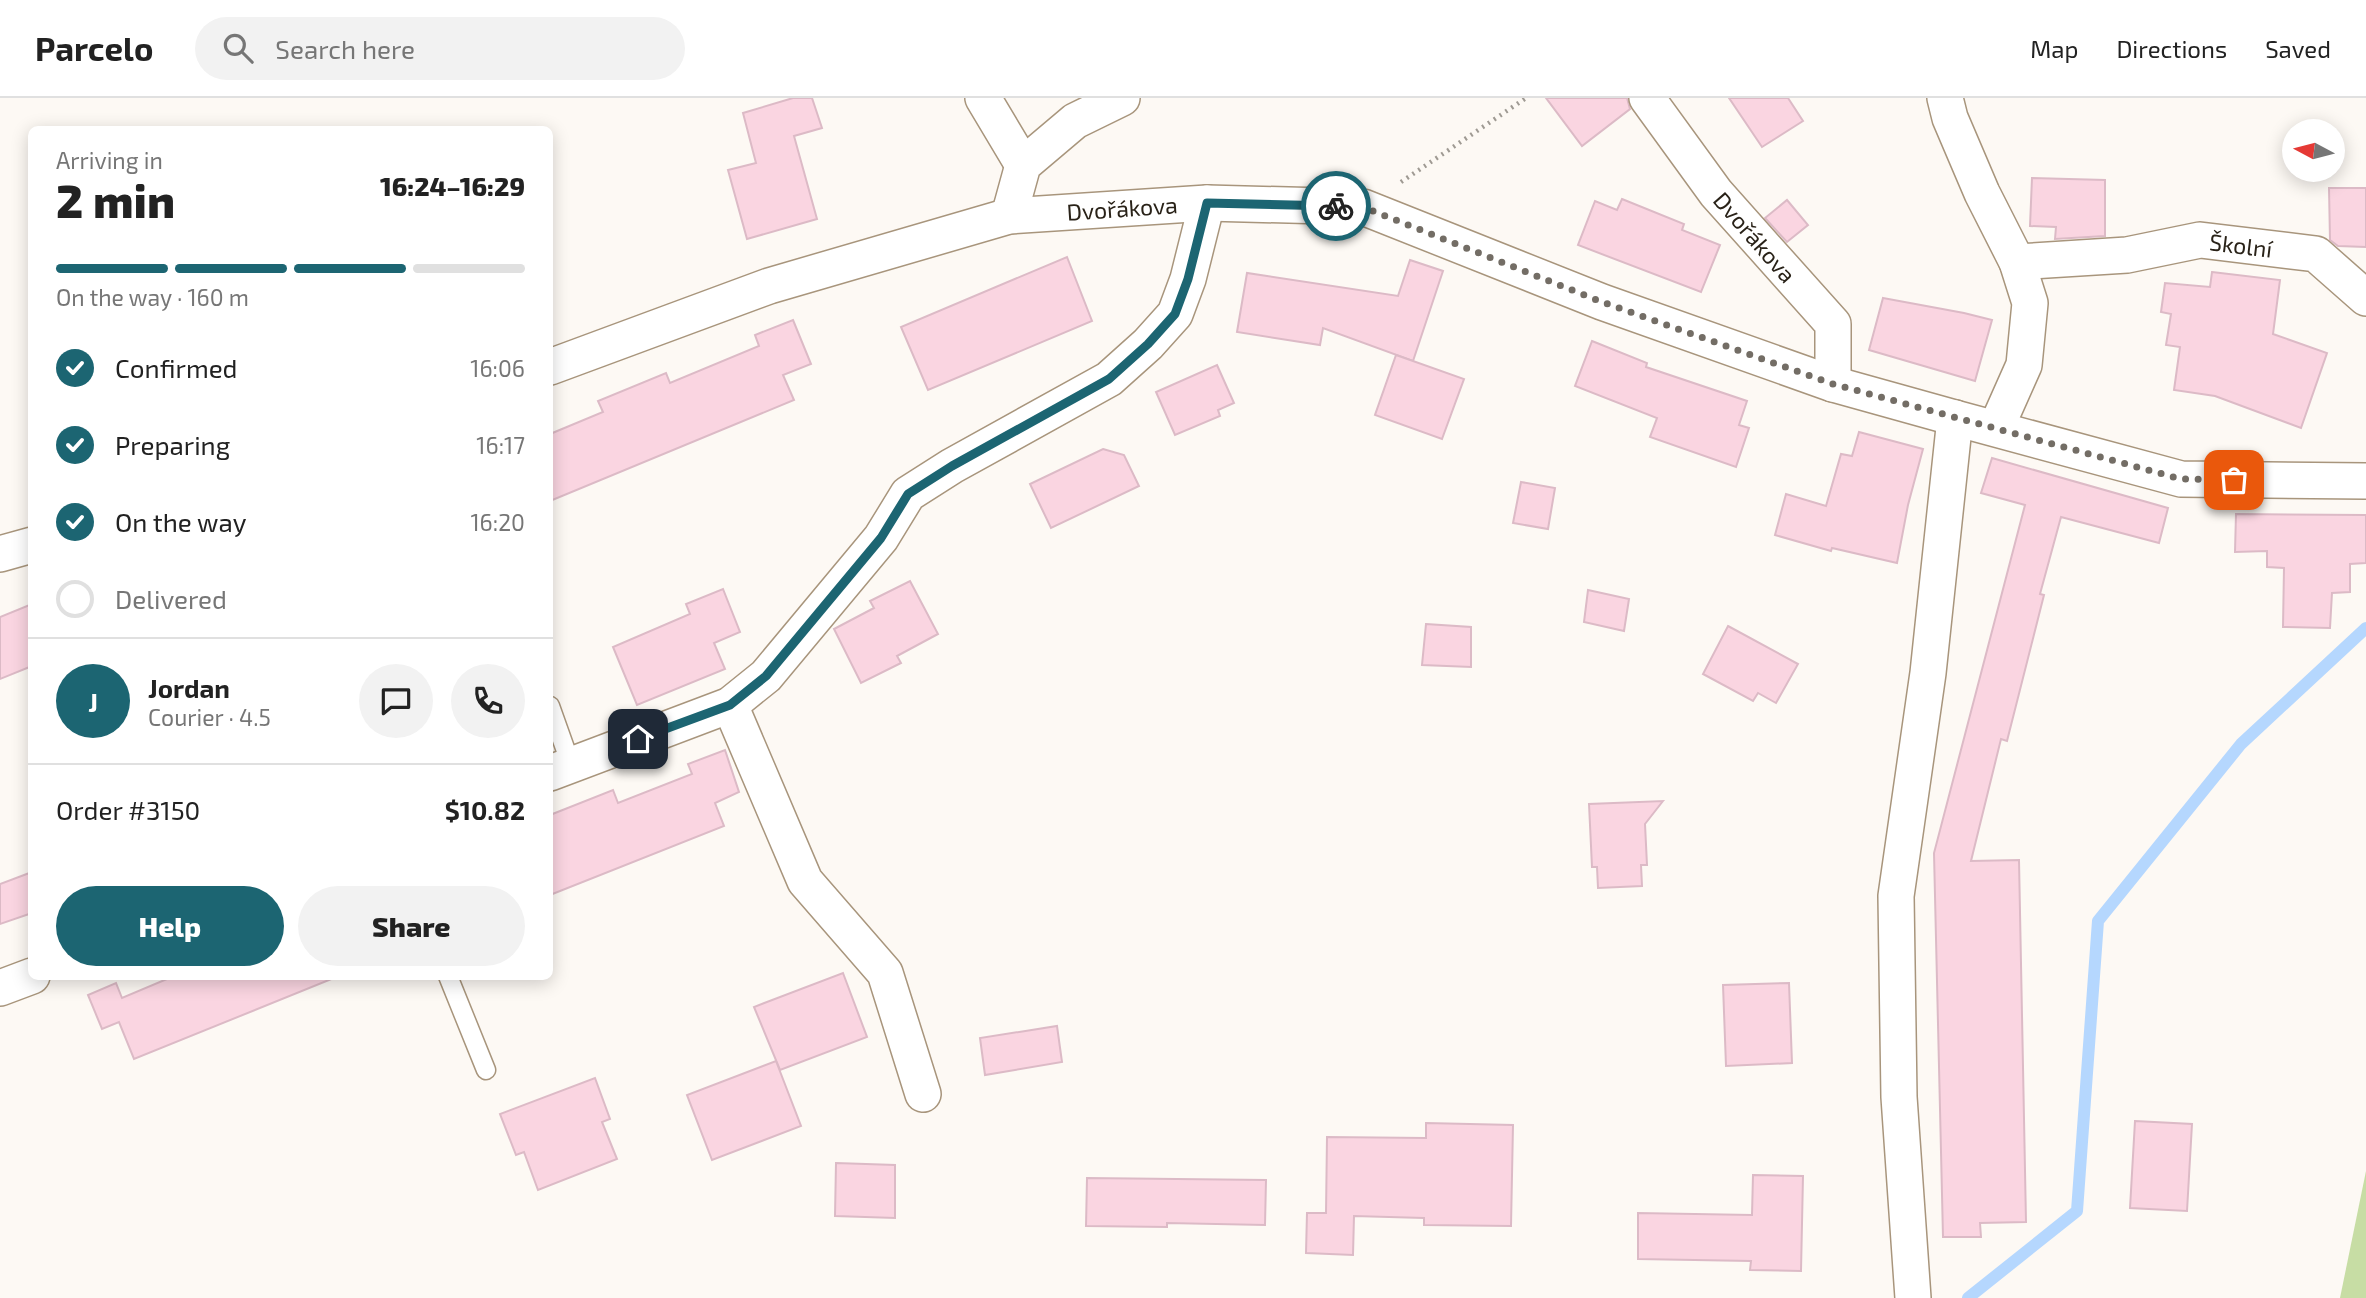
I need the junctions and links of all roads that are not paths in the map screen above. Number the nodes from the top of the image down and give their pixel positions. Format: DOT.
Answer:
graph roads {
  1 [pos="983,98"];
  2 [pos="1122,98"];
  3 [pos="1647,98"];
  4 [pos="1945,98"];
  5 [pos="1023,165"];
  6 [pos="1207,203"];
  7 [pos="1009,216"];
  8 [pos="2017,262"];
  9 [pos="2366,298"];
  10 [pos="553,366"];
  11 [pos="1833,384"];
  12 [pos="1955,418"];
  13 [pos="1996,429"];
  14 [pos="2366,481"];
  15 [pos="28,546"];
  16 [pos="0,555"];
  17 [pos="730,705"];
  18 [pos="553,725"];
  19 [pos="560,769"];
  20 [pos="28,978"];
  21 [pos="449,980"];
  22 [pos="0,988"];
  23 [pos="486,1070"];
  24 [pos="923,1094"];
  25 [pos="1913,1298"];
  1 -- 5 [label="street"];
  2 -- 5 [label="street"];
  3 -- 11 [label="street, Dvořákova"];
  4 -- 8 [label="street"];
  5 -- 7 [label="street"];
  6 -- 7 [label="street, Dvořákova"];
  6 -- 11 [label="street, Dvořákova"];
  6 -- 17 [label="street"];
  7 -- 10 [label="street, Dvořákova"];
  8 -- 9 [label="street, Školní"];
  8 -- 13 [label="street"];
  11 -- 12 [label="street, Dvořákova"];
  12 -- 13 [label="street, Dvořákova"];
  12 -- 25 [label="street"];
  13 -- 14 [label="street"];
  15 -- 16 [label="street"];
  17 -- 19 [label="street"];
  17 -- 24 [label="street"];
  18 -- 19 [label="lane"];
  20 -- 22 [label="street"];
  21 -- 23 [label="lane"];
}
